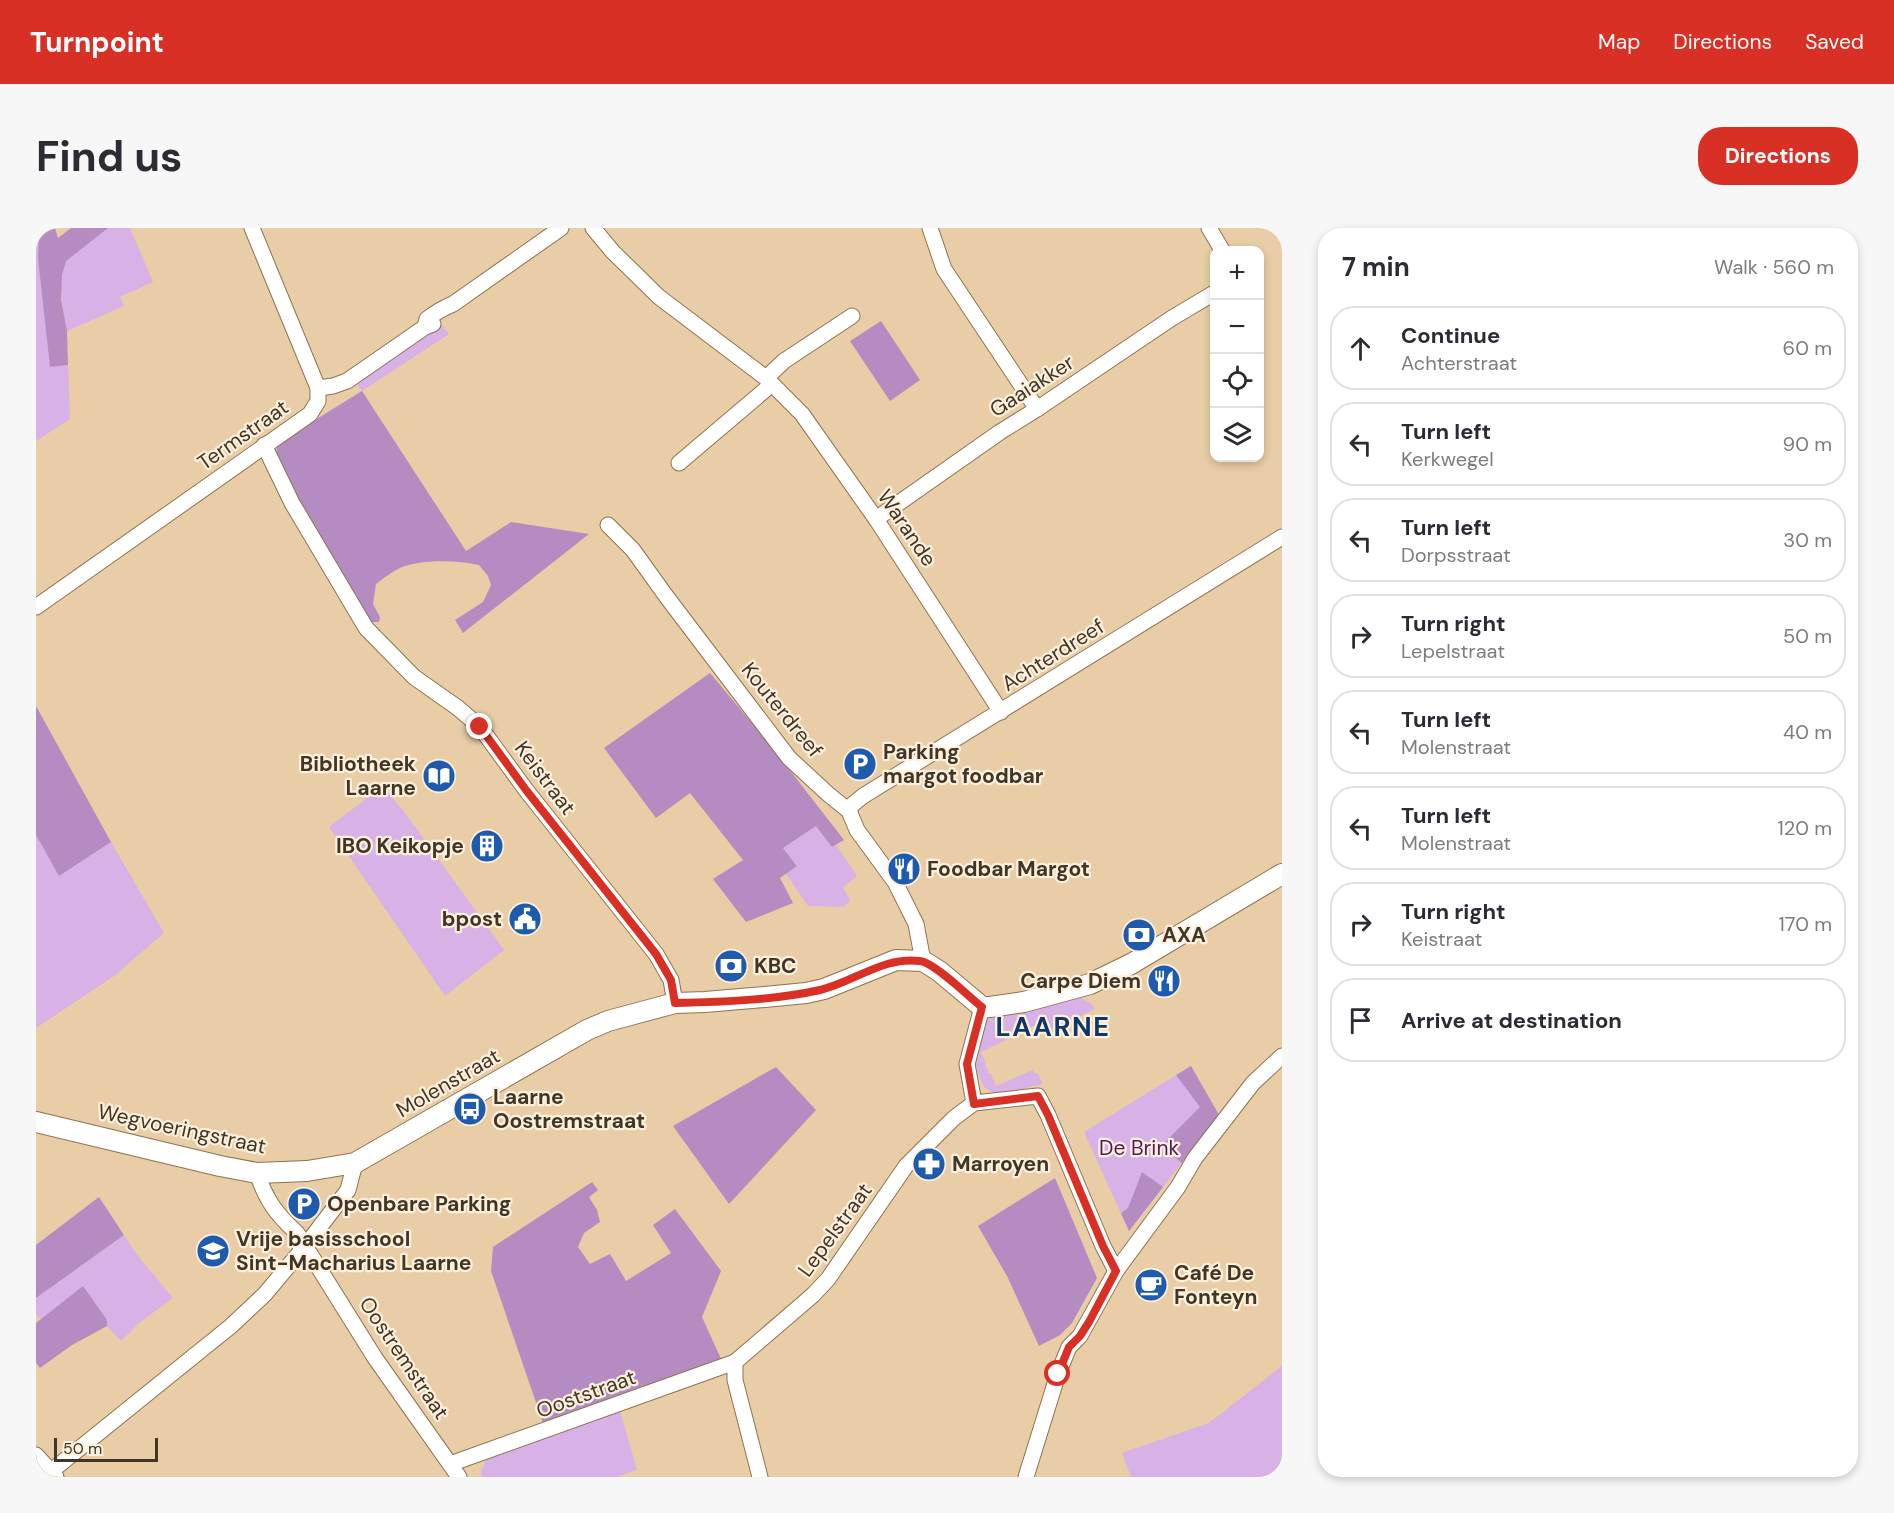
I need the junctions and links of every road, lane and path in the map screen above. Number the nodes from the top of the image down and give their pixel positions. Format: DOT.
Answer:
graph roads {
  1 [pos="252,228"];
  2 [pos="561,228"];
  3 [pos="593,228"];
  4 [pos="930,228"];
  5 [pos="1209,228"];
  6 [pos="1220,246"];
  7 [pos="1210,296"];
  8 [pos="852,316"];
  9 [pos="769,381"];
  10 [pos="318,388"];
  11 [pos="1037,409"];
  12 [pos="264,446"];
  13 [pos="679,463"];
  14 [pos="876,519"];
  15 [pos="608,525"];
  16 [pos="1282,537"];
  17 [pos="36,607"];
  18 [pos="1001,712"];
  19 [pos="849,811"];
  20 [pos="1282,874"];
  21 [pos="922,961"];
  22 [pos="675,1003"];
  23 [pos="982,1007"];
  24 [pos="1282,1056"];
  25 [pos="974,1104"];
  26 [pos="36,1122"];
  27 [pos="355,1163"];
  28 [pos="257,1173"];
  29 [pos="306,1245"];
  30 [pos="1116,1271"];
  31 [pos="735,1362"];
  32 [pos="36,1455"];
  33 [pos="454,1471"];
  34 [pos="50,1475"];
  35 [pos="760,1477"];
  36 [pos="1026,1477"];
  1 -- 10 [label="street"];
  2 -- 10 [label="street"];
  3 -- 9 [label="street, Warande"];
  4 -- 11 [label="street"];
  5 -- 6 [label="street"];
  7 -- 11 [label="street, Gaaiakker"];
  8 -- 9 [label="street"];
  9 -- 13 [label="street"];
  9 -- 14 [label="street, Warande"];
  10 -- 12 [label="street, Termstraat"];
  11 -- 14 [label="street, Gaaiakker"];
  12 -- 17 [label="street, Termstraat"];
  12 -- 22 [label="street, Keistraat"];
  14 -- 18 [label="street, Warande"];
  15 -- 19 [label="street, Kouterdreef"];
  16 -- 18 [label="street, Achterdreef"];
  18 -- 19 [label="street, Achterdreef"];
  19 -- 21 [label="street, Kouterdreef"];
  20 -- 23 [label="street"];
  21 -- 22 [label="street, Molenstraat"];
  21 -- 23 [label="street"];
  22 -- 27 [label="street, Molenstraat"];
  23 -- 25 [label="street"];
  24 -- 30 [label="street"];
  25 -- 30 [label="street"];
  25 -- 31 [label="street, Lepelstraat"];
  26 -- 28 [label="street, Wegvoeringstraat"];
  27 -- 28 [label="street, Wegvoeringstraat"];
  27 -- 29 [label="street"];
  28 -- 29 [label="street, Oostremstraat"];
  29 -- 33 [label="street, Oostremstraat"];
  29 -- 34 [label="street"];
  30 -- 36 [label="street"];
  31 -- 33 [label="street, Ooststraat"];
  31 -- 35 [label="street"];
  32 -- 34 [label="street"];
}
